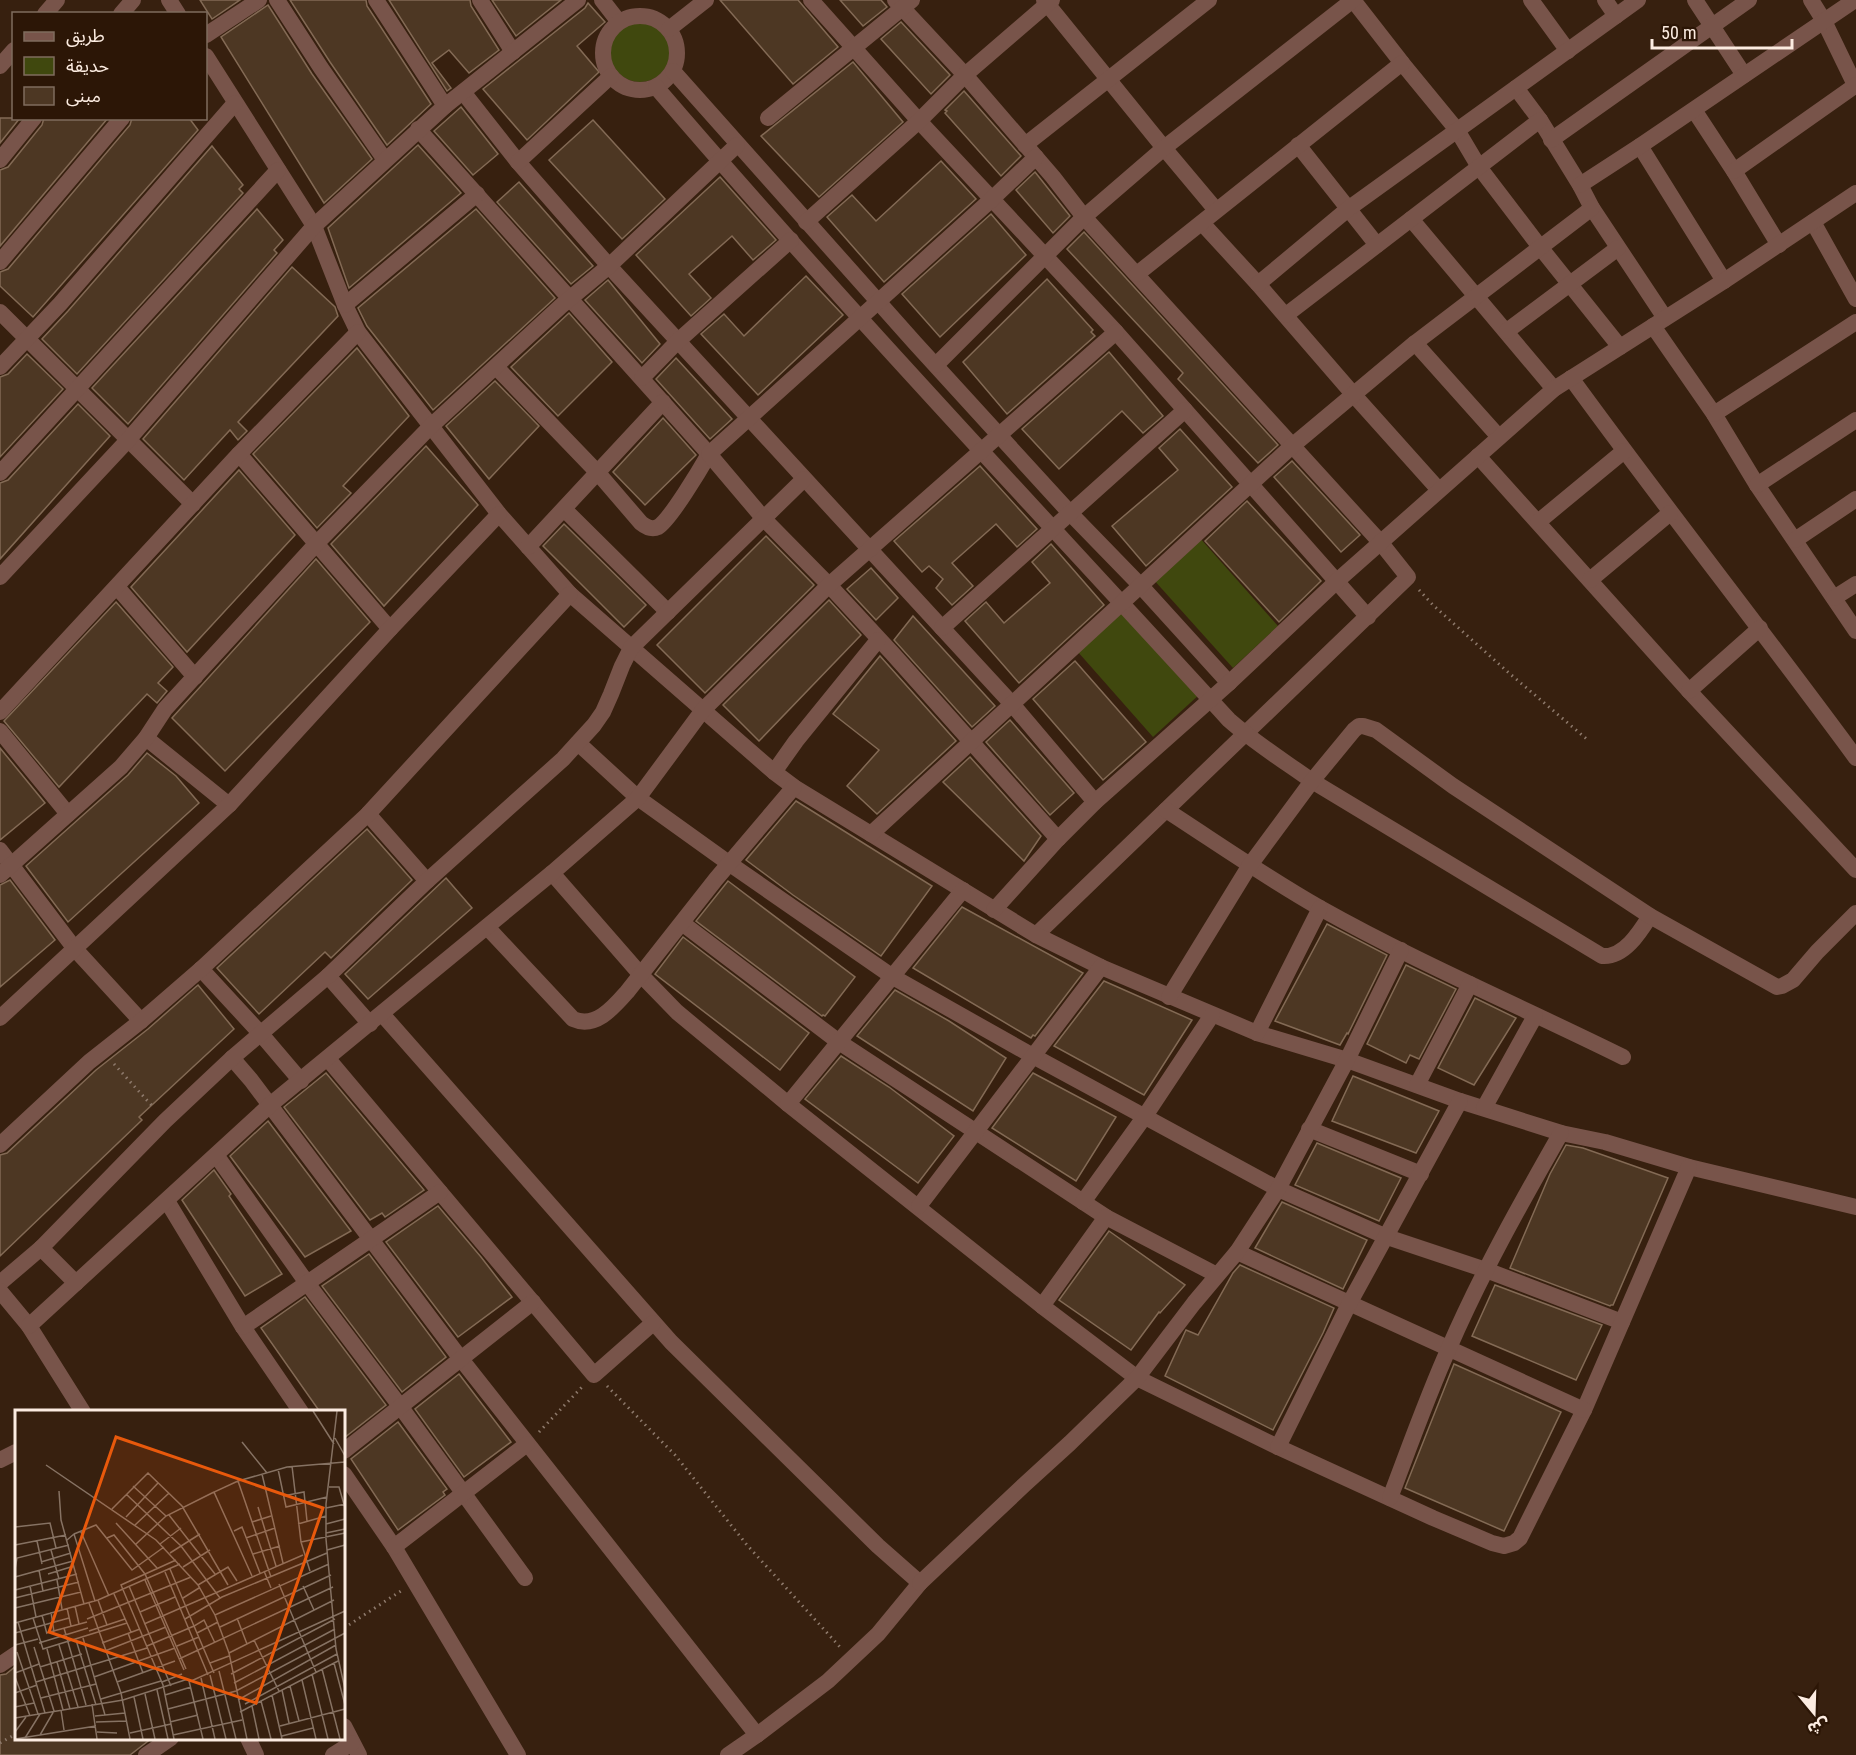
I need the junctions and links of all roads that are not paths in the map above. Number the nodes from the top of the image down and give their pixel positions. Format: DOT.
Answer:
graph roads {
  1 [pos="57,0"];
  2 [pos="259,0"];
  3 [pos="277,0"];
  4 [pos="375,0"];
  5 [pos="480,0"];
  6 [pos="578,0"];
  7 [pos="706,0"];
  8 [pos="811,0"];
  9 [pos="1209,0"];
  10 [pos="1353,0"];
  11 [pos="1531,0"];
  12 [pos="1605,0"];
  13 [pos="1638,0"];
  14 [pos="1695,0"];
  15 [pos="1749,0"];
  16 [pos="1810,0"];
  17 [pos="1855,0"];
  18 [pos="1047,1"];
  19 [pos="903,3"];
  20 [pos="613,8"];
  21 [pos="47,12"];
  22 [pos="1616,16"];
  23 [pos="1824,21"];
  24 [pos="1712,26"];
  25 [pos="669,29"];
  26 [pos="207,34"];
  27 [pos="854,48"];
  28 [pos="1568,51"];
  29 [pos="12,52"];
  30 [pos="513,52"];
  31 [pos="207,58"];
  32 [pos="1402,63"];
  33 [pos="0,66"];
  34 [pos="673,71"];
  35 [pos="965,75"];
  36 [pos="1744,75"];
  37 [pos="610,76"];
  38 [pos="1109,79"];
  39 [pos="1856,86"];
  40 [pos="656,87"];
  41 [pos="1516,88"];
  42 [pos="463,92"];
  43 [pos="235,103"];
  44 [pos="445,106"];
  45 [pos="1694,110"];
  46 [pos="768,118"];
  47 [pos="32,120"];
  48 [pos="120,120"];
  49 [pos="1540,120"];
  50 [pos="919,121"];
  51 [pos="418,129"];
  52 [pos="1457,130"];
  53 [pos="1551,140"];
  54 [pos="738,145"];
  55 [pos="1298,145"];
  56 [pos="1640,146"];
  57 [pos="1164,148"];
  58 [pos="1030,151"];
  59 [pos="0,160"];
  60 [pos="385,160"];
  61 [pos="719,161"];
  62 [pos="518,162"];
  63 [pos="1479,167"];
  64 [pos="278,170"];
  65 [pos="1734,171"];
  66 [pos="1580,185"];
  67 [pos="1856,193"];
  68 [pos="477,194"];
  69 [pos="992,199"];
  70 [pos="1592,208"];
  71 [pos="1348,209"];
  72 [pos="1216,210"];
  73 [pos="1084,217"];
  74 [pos="1411,219"];
  75 [pos="806,222"];
  76 [pos="1813,222"];
  77 [pos="1202,223"];
  78 [pos="314,226"];
  79 [pos="791,240"];
  80 [pos="1377,245"];
  81 [pos="1779,245"];
  82 [pos="1540,247"];
  83 [pos="1618,248"];
  84 [pos="1044,256"];
  85 [pos="0,262"];
  86 [pos="609,266"];
  87 [pos="1137,274"];
  88 [pos="1724,281"];
  89 [pos="1569,283"];
  90 [pos="1258,284"];
  91 [pos="1476,295"];
  92 [pos="570,298"];
  93 [pos="1856,299"];
  94 [pos="878,302"];
  95 [pos="345,304"];
  96 [pos="0,312"];
  97 [pos="1286,315"];
  98 [pos="861,317"];
  99 [pos="1659,322"];
  100 [pos="1856,322"];
  101 [pos="1507,331"];
  102 [pos="358,332"];
  103 [pos="1116,332"];
  104 [pos="26,338"];
  105 [pos="678,341"];
  106 [pos="1415,343"];
  107 [pos="1620,347"];
  108 [pos="936,365"];
  109 [pos="0,367"];
  110 [pos="496,367"];
  111 [pos="642,378"];
  112 [pos="1571,378"];
  113 [pos="77,389"];
  114 [pos="1554,389"];
  115 [pos="1353,394"];
  116 [pos="663,402"];
  117 [pos="1185,410"];
  118 [pos="1714,414"];
  119 [pos="749,417"];
  120 [pos="1856,420"];
  121 [pos="430,427"];
  122 [pos="1000,435"];
  123 [pos="1499,437"];
  124 [pos="128,440"];
  125 [pos="1292,446"];
  126 [pos="982,449"];
  127 [pos="1624,451"];
  128 [pos="239,454"];
  129 [pos="709,454"];
  130 [pos="1479,456"];
  131 [pos="0,473"];
  132 [pos="598,473"];
  133 [pos="804,479"];
  134 [pos="1251,484"];
  135 [pos="1757,485"];
  136 [pos="1439,490"];
  137 [pos="1856,499"];
  138 [pos="193,504"];
  139 [pos="564,509"];
  140 [pos="1070,513"];
  141 [pos="1670,513"];
  142 [pos="499,514"];
  143 [pos="764,519"];
  144 [pos="1538,522"];
  145 [pos="1053,528"];
  146 [pos="1795,540"];
  147 [pos="317,543"];
  148 [pos="1381,543"];
  149 [pos="528,547"];
  150 [pos="870,549"];
  151 [pos="0,577"];
  152 [pos="1590,580"];
  153 [pos="1337,581"];
  154 [pos="1856,584"];
  155 [pos="829,585"];
  156 [pos="1140,585"];
  157 [pos="117,587"];
  158 [pos="570,594"];
  159 [pos="1834,598"];
  160 [pos="1121,603"];
  161 [pos="668,612"];
  162 [pos="1368,616"];
  163 [pos="390,628"];
  164 [pos="942,628"];
  165 [pos="1760,628"];
  166 [pos="1856,631"];
  167 [pos="878,640"];
  168 [pos="631,648"];
  169 [pos="195,677"];
  170 [pos="1229,683"];
  171 [pos="1689,691"];
  172 [pos="1210,699"];
  173 [pos="1012,704"];
  174 [pos="703,710"];
  175 [pos="0,712"];
  176 [pos="0,731"];
  177 [pos="1245,734"];
  178 [pos="146,738"];
  179 [pos="971,741"];
  180 [pos="578,742"];
  181 [pos="1856,758"];
  182 [pos="774,772"];
  183 [pos="1311,781"];
  184 [pos="795,787"];
  185 [pos="638,798"];
  186 [pos="1095,802"];
  187 [pos="229,805"];
  188 [pos="1166,810"];
  189 [pos="68,814"];
  190 [pos="368,814"];
  191 [pos="871,834"];
  192 [pos="1058,839"];
  193 [pos="0,850"];
  194 [pos="730,864"];
  195 [pos="1250,865"];
  196 [pos="6,870"];
  197 [pos="1856,870"];
  198 [pos="552,873"];
  199 [pos="427,881"];
  200 [pos="963,890"];
  201 [pos="1320,908"];
  202 [pos="994,910"];
  203 [pos="1856,913"];
  204 [pos="1650,916"];
  205 [pos="682,922"];
  206 [pos="487,927"];
  207 [pos="1036,935"];
  208 [pos="75,949"];
  209 [pos="1401,950"];
  210 [pos="1101,967"];
  211 [pos="201,969"];
  212 [pos="641,975"];
  213 [pos="328,976"];
  214 [pos="892,977"];
  215 [pos="1470,984"];
  216 [pos="1169,997"];
  217 [pos="1212,1015"];
  218 [pos="1535,1016"];
  219 [pos="0,1018"];
  220 [pos="376,1019"];
  221 [pos="141,1021"];
  222 [pos="1257,1033"];
  223 [pos="261,1034"];
  224 [pos="839,1042"];
  225 [pos="1033,1056"];
  226 [pos="1623,1057"];
  227 [pos="232,1058"];
  228 [pos="328,1059"];
  229 [pos="1347,1060"];
  230 [pos="301,1081"];
  231 [pos="1417,1085"];
  232 [pos="1460,1101"];
  233 [pos="788,1104"];
  234 [pos="270,1105"];
  235 [pos="1484,1108"];
  236 [pos="1145,1116"];
  237 [pos="1310,1129"];
  238 [pos="975,1131"];
  239 [pos="1561,1133"];
  240 [pos="0,1145"];
  241 [pos="216,1155"];
  242 [pos="1689,1167"];
  243 [pos="1421,1174"];
  244 [pos="1278,1189"];
  245 [pos="440,1191"];
  246 [pos="168,1201"];
  247 [pos="1083,1202"];
  248 [pos="918,1206"];
  249 [pos="1856,1208"];
  250 [pos="1106,1217"];
  251 [pos="1387,1237"];
  252 [pos="371,1239"];
  253 [pos="41,1248"];
  254 [pos="1236,1252"];
  255 [pos="1486,1270"];
  256 [pos="1217,1275"];
  257 [pos="0,1283"];
  258 [pos="76,1283"];
  259 [pos="307,1283"];
  260 [pos="0,1291"];
  261 [pos="533,1302"];
  262 [pos="1350,1304"];
  263 [pos="1042,1306"];
  264 [pos="1622,1322"];
  265 [pos="653,1323"];
  266 [pos="29,1326"];
  267 [pos="243,1327"];
  268 [pos="1448,1349"];
  269 [pos="461,1359"];
  270 [pos="1137,1377"];
  271 [pos="400,1406"];
  272 [pos="82,1410"];
  273 [pos="300,1410"];
  274 [pos="1584,1410"];
  275 [pos="528,1443"];
  276 [pos="1278,1447"];
  277 [pos="345,1450"];
  278 [pos="15,1452"];
  279 [pos="0,1460"];
  280 [pos="345,1475"];
  281 [pos="462,1494"];
  282 [pos="1390,1498"];
  283 [pos="394,1546"];
  284 [pos="525,1578"];
  285 [pos="920,1583"];
  286 [pos="15,1655"];
  287 [pos="0,1665"];
  288 [pos="345,1728"];
  289 [pos="757,1735"];
  290 [pos="168,1740"];
  291 [pos="249,1740"];
  292 [pos="153,1749"];
  293 [pos="356,1749"];
  294 [pos="256,1755"];
  295 [pos="333,1755"];
  296 [pos="518,1755"];
  297 [pos="728,1755"];
  1 -- 21 [label="street"];
  2 -- 26 [label="street"];
  3 -- 60 [label="street"];
  4 -- 44 [label="street"];
  5 -- 30 [label="street"];
  6 -- 30 [label="street"];
  7 -- 25 [label="street"];
  8 -- 27 [label="street"];
  9 -- 38 [label="street"];
  10 -- 32 [label="street"];
  10 -- 57 [label="street"];
  11 -- 28 [label="street"];
  12 -- 22 [label="street"];
  13 -- 22 [label="street"];
  14 -- 24 [label="street"];
  15 -- 24 [label="street"];
  16 -- 23 [label="street"];
  17 -- 23 [label="street"];
  18 -- 35 [label="street"];
  18 -- 38 [label="street"];
  19 -- 27 [label="street"];
  19 -- 35 [label="street"];
  20 -- 25 [label="street"];
  20 -- 37 [label="street"];
  22 -- 28 [label="street"];
  23 -- 36 [label="street"];
  23 -- 39 [label="street"];
  24 -- 36 [label="street"];
  24 -- 53 [label="street"];
  25 -- 34 [label="street"];
  27 -- 46 [label="street"];
  27 -- 50 [label="street"];
  28 -- 41 [label="street"];
  29 -- 33 [label="street"];
  30 -- 42 [label="street"];
  31 -- 43 [label="street"];
  32 -- 52 [label="street"];
  32 -- 55 [label="street"];
  34 -- 40 [label="street"];
  34 -- 54 [label="street"];
  35 -- 50 [label="street"];
  35 -- 58 [label="street"];
  36 -- 45 [label="street"];
  37 -- 40 [label="street"];
  37 -- 62 [label="street"];
  38 -- 57 [label="street"];
  38 -- 58 [label="street"];
  39 -- 65 [label="street"];
  40 -- 61 [label="street"];
  41 -- 49 [label="street"];
  41 -- 52 [label="street"];
  42 -- 44 [label="street"];
  42 -- 62 [label="street"];
  43 -- 64 [label="street"];
  43 -- 104 [label="street"];
  44 -- 51 [label="street"];
  45 -- 56 [label="street"];
  45 -- 65 [label="street"];
  47 -- 59 [label="street"];
  48 -- 85 [label="street"];
  49 -- 53 [label="street"];
  49 -- 63 [label="street"];
  50 -- 69 [label="street"];
  50 -- 75 [label="street"];
  51 -- 60 [label="street"];
  51 -- 68 [label="street"];
  52 -- 63 [label="street"];
  52 -- 71 [label="street"];
  53 -- 66 [label="street"];
  54 -- 61 [label="street"];
  54 -- 75 [label="street"];
  55 -- 71 [label="street"];
  55 -- 72 [label="street"];
  56 -- 66 [label="street"];
  56 -- 88 [label="street"];
  57 -- 72 [label="street"];
  57 -- 73 [label="street"];
  58 -- 69 [label="street"];
  58 -- 73 [label="street"];
  60 -- 78 [label="street"];
  61 -- 79 [label="street"];
  61 -- 86 [label="street"];
  62 -- 86 [label="street"];
  63 -- 74 [label="street"];
  63 -- 82 [label="street"];
  64 -- 78 [label="street"];
  64 -- 113 [label="street"];
  65 -- 81 [label="street"];
  66 -- 70 [label="street"];
  67 -- 76 [label="street"];
  68 -- 92 [label="street"];
  68 -- 95 [label="street"];
  69 -- 84 [label="street"];
  69 -- 94 [label="street"];
  70 -- 82 [label="street"];
  70 -- 83 [label="street"];
  71 -- 80 [label="street"];
  71 -- 90 [label="street"];
  72 -- 77 [label="street"];
  73 -- 84 [label="street"];
  73 -- 87 [label="street"];
  74 -- 80 [label="street"];
  74 -- 91 [label="street"];
  75 -- 94 [label="street"];
  76 -- 81 [label="street"];
  76 -- 93 [label="street"];
  77 -- 87 [label="street"];
  77 -- 90 [label="street"];
  78 -- 95 [label="street"];
  78 -- 124 [label="street"];
  79 -- 98 [label="street"];
  79 -- 105 [label="street"];
  80 -- 97 [label="street"];
  81 -- 88 [label="street"];
  82 -- 89 [label="street"];
  82 -- 91 [label="street"];
  83 -- 89 [label="street"];
  83 -- 99 [label="street"];
  84 -- 103 [label="street"];
  84 -- 108 [label="street"];
  86 -- 92 [label="street"];
  86 -- 105 [label="street"];
  87 -- 125 [label="street"];
  88 -- 99 [label="street"];
  89 -- 101 [label="street"];
  89 -- 107 [label="street"];
  90 -- 97 [label="street"];
  91 -- 101 [label="street"];
  91 -- 106 [label="street"];
  92 -- 110 [label="street"];
  92 -- 111 [label="street"];
  94 -- 98 [label="street"];
  94 -- 108 [label="street"];
  95 -- 102 [label="street"];
  96 -- 104 [label="street"];
  97 -- 115 [label="street"];
  98 -- 119 [label="street"];
  98 -- 126 [label="street"];
  99 -- 107 [label="street"];
  99 -- 118 [label="street"];
  100 -- 118 [label="street"];
  101 -- 114 [label="street"];
  102 -- 121 [label="street"];
  102 -- 128 [label="street"];
  103 -- 117 [label="street"];
  103 -- 122 [label="street"];
  104 -- 109 [label="street"];
  104 -- 113 [label="street"];
  105 -- 111 [label="street"];
  105 -- 119 [label="street"];
  106 -- 115 [label="street"];
  106 -- 123 [label="street"];
  107 -- 112 [label="street"];
  108 -- 122 [label="street"];
  110 -- 121 [label="street"];
  110 -- 132 [label="street"];
  111 -- 116 [label="street"];
  112 -- 114 [label="street"];
  112 -- 127 [label="street"];
  113 -- 124 [label="street"];
  113 -- 131 [label="street"];
  114 -- 123 [label="street"];
  115 -- 125 [label="street"];
  115 -- 136 [label="street"];
  116 -- 129 [label="street"];
  116 -- 132 [label="street"];
  117 -- 134 [label="street"];
  117 -- 140 [label="street"];
  118 -- 135 [label="street"];
  119 -- 129 [label="street"];
  119 -- 133 [label="street"];
  120 -- 135 [label="street"];
  121 -- 142 [label="street"];
  121 -- 147 [label="street"];
  122 -- 126 [label="street"];
  122 -- 140 [label="street"];
  123 -- 130 [label="street"];
  124 -- 138 [label="street"];
  124 -- 151 [label="street"];
  125 -- 134 [label="street"];
  125 -- 148 [label="street"];
  126 -- 145 [label="street"];
  126 -- 150 [label="street"];
  127 -- 141 [label="street"];
  127 -- 144 [label="street"];
  128 -- 138 [label="street"];
  128 -- 147 [label="street"];
  129 -- 132 [label="street"];
  129 -- 143 [label="street"];
  130 -- 136 [label="street"];
  130 -- 144 [label="street"];
  132 -- 139 [label="street"];
  133 -- 143 [label="street"];
  133 -- 150 [label="street"];
  134 -- 153 [label="street"];
  134 -- 156 [label="street"];
  135 -- 146 [label="street"];
  136 -- 148 [label="street"];
  137 -- 146 [label="street"];
  138 -- 157 [label="street"];
  139 -- 149 [label="street"];
  139 -- 161 [label="street"];
  140 -- 145 [label="street"];
  140 -- 156 [label="street"];
  141 -- 152 [label="street"];
  141 -- 165 [label="street"];
  142 -- 149 [label="street"];
  142 -- 163 [label="street"];
  143 -- 155 [label="street"];
  143 -- 161 [label="street"];
  144 -- 152 [label="street"];
  145 -- 160 [label="street"];
  145 -- 164 [label="street"];
  146 -- 159 [label="street"];
  147 -- 163 [label="street"];
  147 -- 169 [label="street"];
  148 -- 153 [label="street"];
  148 -- 162 [label="street"];
  149 -- 158 [label="street"];
  150 -- 155 [label="street"];
  150 -- 164 [label="street"];
  152 -- 171 [label="street"];
  153 -- 162 [label="street"];
  153 -- 170 [label="street"];
  154 -- 159 [label="street"];
  155 -- 167 [label="street"];
  155 -- 174 [label="street"];
  156 -- 160 [label="street"];
  156 -- 170 [label="street"];
  157 -- 169 [label="street"];
  157 -- 175 [label="street"];
  158 -- 168 [label="street"];
  158 -- 190 [label="street"];
  159 -- 166 [label="street"];
  160 -- 172 [label="street"];
  160 -- 173 [label="street"];
  161 -- 168 [label="street"];
  162 -- 177 [label="street"];
  163 -- 187 [label="street"];
  164 -- 173 [label="street"];
  165 -- 171 [label="street"];
  165 -- 181 [label="street"];
  167 -- 179 [label="street"];
  167 -- 182 [label="street"];
  168 -- 174 [label="street"];
  168 -- 180 [label="street"];
  169 -- 178 [label="street"];
  170 -- 172 [label="street"];
  171 -- 197 [label="street"];
  172 -- 177 [label="street"];
  172 -- 186 [label="street"];
  173 -- 179 [label="street"];
  173 -- 186 [label="street"];
  174 -- 182 [label="street"];
  174 -- 185 [label="street"];
  176 -- 189 [label="street"];
  177 -- 183 [label="street"];
  177 -- 188 [label="street"];
  178 -- 187 [label="street"];
  178 -- 189 [label="street"];
  179 -- 191 [label="street"];
  179 -- 192 [label="street"];
  180 -- 185 [label="street"];
  180 -- 199 [label="street"];
  182 -- 184 [label="street"];
  183 -- 195 [label="street"];
  183 -- 204 [label="street"];
  183 -- 204 [label="street"];
  184 -- 191 [label="street"];
  184 -- 194 [label="street"];
  185 -- 194 [label="street"];
  185 -- 198 [label="street"];
  186 -- 192 [label="street"];
  187 -- 208 [label="street"];
  188 -- 195 [label="street"];
  188 -- 207 [label="street"];
  189 -- 196 [label="street"];
  190 -- 199 [label="street"];
  190 -- 211 [label="street"];
  191 -- 200 [label="street"];
  192 -- 202 [label="street"];
  193 -- 196 [label="street"];
  194 -- 205 [label="street"];
  194 -- 214 [label="street"];
  195 -- 201 [label="street"];
  195 -- 216 [label="street"];
  196 -- 208 [label="street"];
  198 -- 206 [label="street"];
  198 -- 212 [label="street"];
  199 -- 213 [label="street"];
  200 -- 202 [label="street"];
  200 -- 214 [label="street"];
  201 -- 209 [label="street"];
  201 -- 222 [label="street"];
  202 -- 207 [label="street"];
  203 -- 204 [label="street"];
  205 -- 212 [label="street"];
  205 -- 224 [label="street"];
  206 -- 212 [label="street"];
  206 -- 220 [label="street"];
  207 -- 210 [label="street"];
  208 -- 219 [label="street"];
  208 -- 221 [label="street"];
  209 -- 215 [label="street"];
  209 -- 229 [label="street"];
  210 -- 216 [label="street"];
  210 -- 225 [label="street"];
  211 -- 221 [label="street"];
  211 -- 223 [label="street"];
  212 -- 233 [label="street"];
  213 -- 220 [label="street"];
  213 -- 223 [label="street"];
  214 -- 224 [label="street"];
  214 -- 225 [label="street"];
  215 -- 218 [label="street"];
  215 -- 231 [label="street"];
  216 -- 217 [label="street"];
  217 -- 222 [label="street"];
  217 -- 236 [label="street"];
  218 -- 226 [label="street"];
  218 -- 235 [label="street"];
  220 -- 228 [label="street"];
  220 -- 265 [label="street"];
  221 -- 240 [label="street"];
  222 -- 229 [label="street"];
  223 -- 227 [label="street"];
  223 -- 230 [label="street"];
  224 -- 233 [label="street"];
  224 -- 238 [label="street"];
  225 -- 236 [label="street"];
  225 -- 238 [label="street"];
  227 -- 234 [label="street"];
  227 -- 253 [label="street"];
  228 -- 230 [label="street"];
  228 -- 245 [label="street"];
  229 -- 231 [label="street"];
  229 -- 237 [label="street"];
  230 -- 234 [label="street"];
  231 -- 232 [label="street"];
  232 -- 235 [label="street"];
  232 -- 243 [label="street"];
  233 -- 248 [label="street"];
  234 -- 241 [label="street"];
  234 -- 252 [label="street"];
  235 -- 239 [label="street"];
  236 -- 244 [label="street"];
  236 -- 247 [label="street"];
  237 -- 243 [label="street"];
  237 -- 244 [label="street"];
  238 -- 247 [label="street"];
  238 -- 248 [label="street"];
  239 -- 242 [label="street"];
  239 -- 255 [label="street"];
  241 -- 246 [label="street"];
  241 -- 259 [label="street"];
  242 -- 249 [label="street"];
  242 -- 264 [label="street"];
  243 -- 251 [label="street"];
  244 -- 251 [label="street"];
  244 -- 254 [label="street"];
  245 -- 252 [label="street"];
  245 -- 261 [label="street"];
  246 -- 258 [label="street"];
  246 -- 267 [label="street"];
  247 -- 250 [label="street"];
  248 -- 263 [label="street"];
  250 -- 256 [label="street"];
  250 -- 263 [label="street"];
  251 -- 255 [label="street"];
  251 -- 262 [label="street"];
  252 -- 259 [label="street"];
  252 -- 269 [label="street"];
  253 -- 257 [label="street"];
  253 -- 258 [label="street"];
  254 -- 256 [label="street"];
  254 -- 262 [label="street"];
  255 -- 264 [label="street"];
  255 -- 268 [label="street"];
  256 -- 270 [label="street"];
  258 -- 266 [label="street"];
  259 -- 267 [label="street"];
  259 -- 271 [label="street"];
  260 -- 266 [label="street"];
  261 -- 265 [label="street"];
  261 -- 269 [label="street"];
  262 -- 268 [label="street"];
  262 -- 276 [label="street"];
  263 -- 270 [label="street"];
  264 -- 274 [label="street"];
  265 -- 285 [label="street"];
  266 -- 272 [label="street"];
  267 -- 273 [label="street"];
  268 -- 274 [label="street"];
  268 -- 282 [label="street"];
  269 -- 271 [label="street"];
  269 -- 275 [label="street"];
  270 -- 276 [label="street"];
  270 -- 285 [label="street"];
  271 -- 277 [label="street"];
  271 -- 281 [label="street"];
  274 -- 282 [label="street"];
  275 -- 281 [label="street"];
  275 -- 289 [label="street"];
  276 -- 282 [label="street"];
  278 -- 279 [label="street"];
  280 -- 283 [label="street"];
  281 -- 283 [label="street"];
  281 -- 284 [label="street"];
  283 -- 296 [label="street"];
  285 -- 289 [label="street"];
  286 -- 287 [label="street"];
  288 -- 293 [label="street"];
  289 -- 297 [label="street"];
  290 -- 292 [label="street"];
  291 -- 294 [label="street"];
  293 -- 295 [label="street"];
}
